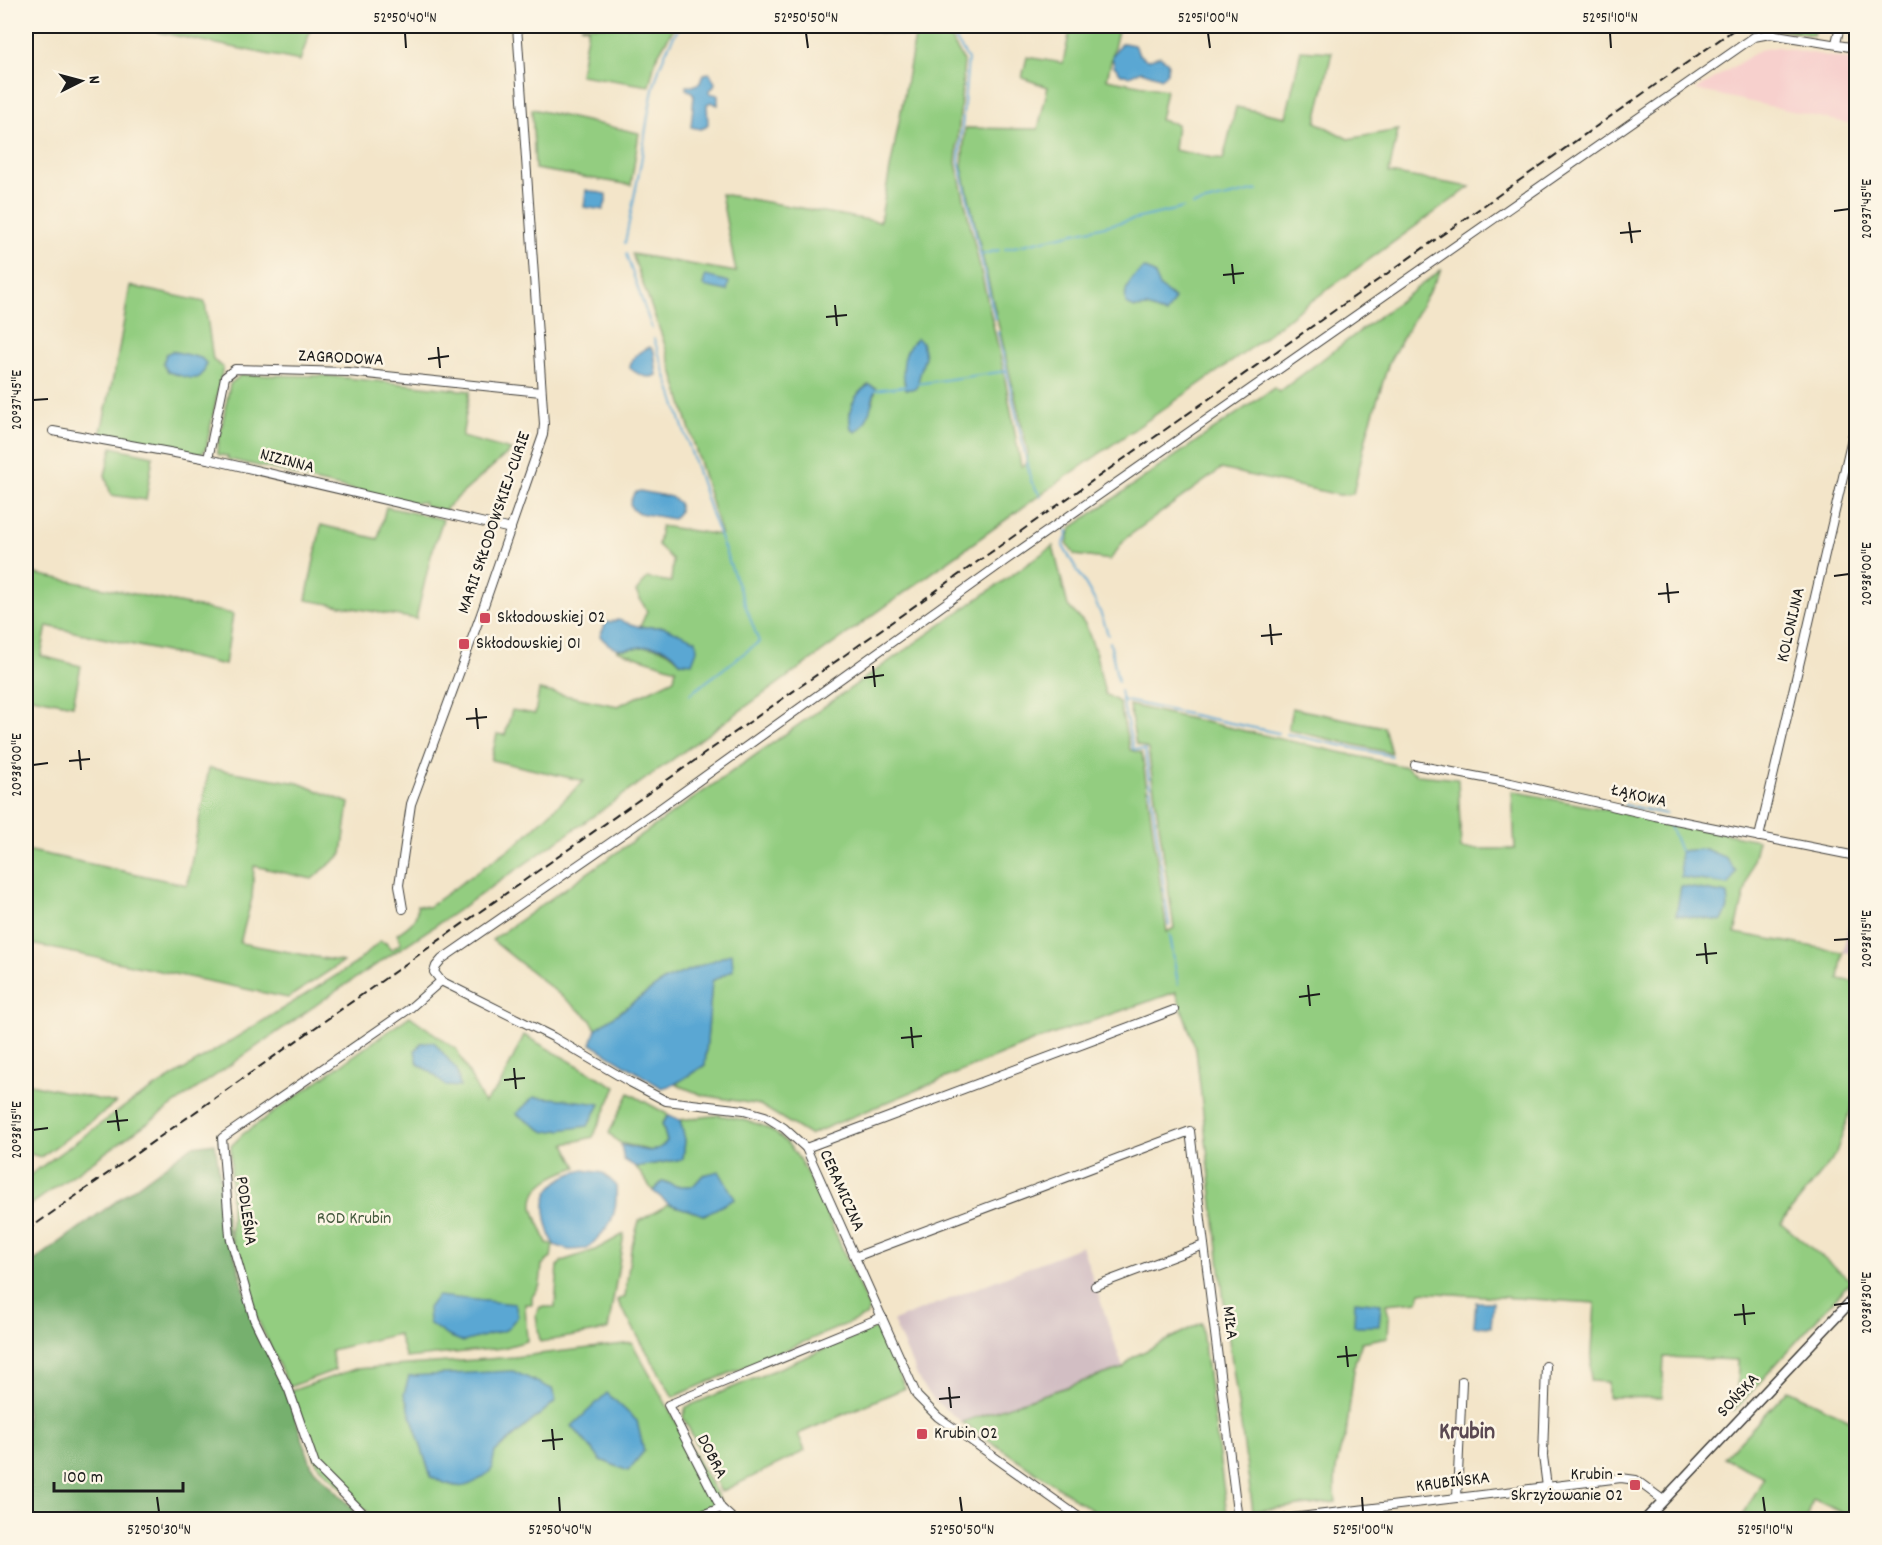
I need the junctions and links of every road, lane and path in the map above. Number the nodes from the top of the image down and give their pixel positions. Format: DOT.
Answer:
graph roads {
  1 [pos="517,26"];
  2 [pos="1840,26"];
  3 [pos="1836,43"];
  4 [pos="1857,48"];
  5 [pos="541,392"];
  6 [pos="1857,421"];
  7 [pos="53,431"];
  8 [pos="208,459"];
  9 [pos="511,529"];
  10 [pos="1415,765"];
  11 [pos="1759,837"];
  12 [pos="1857,856"];
  13 [pos="403,909"];
  14 [pos="441,981"];
  15 [pos="1174,1010"];
  16 [pos="806,1148"];
  17 [pos="1204,1245"];
  18 [pos="855,1257"];
  19 [pos="1095,1286"];
  20 [pos="1857,1296"];
  21 [pos="882,1317"];
  22 [pos="1546,1366"];
  23 [pos="1462,1382"];
  24 [pos="1547,1487"];
  25 [pos="1457,1498"];
  26 [pos="1663,1500"];
  27 [pos="721,1508"];
  28 [pos="1346,1515"];
  29 [pos="370,1520"];
  30 [pos="687,1520"];
  31 [pos="734,1520"];
  32 [pos="1083,1520"];
  33 [pos="1238,1520"];
  34 [pos="1275,1520"];
  35 [pos="1645,1520"];
  1 -- 5 [label="street, MARII SKŁODOWSKIEJ-CURIE"];
  2 -- 3 [label="street"];
  3 -- 4 [label="street"];
  3 -- 14 [label="street"];
  5 -- 8 [label="street, ZAGRODOWA"];
  5 -- 9 [label="street, MARII SKŁODOWSKIEJ-CURIE"];
  6 -- 11 [label="street, KOLONIJNA"];
  7 -- 8 [label="street, NIZINNA"];
  8 -- 9 [label="street, NIZINNA"];
  9 -- 13 [label="street, MARII SKŁODOWSKIEJ-CURIE"];
  10 -- 11 [label="street, ŁĄKOWA"];
  11 -- 12 [label="street, ŁĄKOWA"];
  14 -- 16 [label="street, CERAMICZNA"];
  14 -- 29 [label="street, PODLEŚNA"];
  15 -- 16 [label="street"];
  16 -- 18 [label="street, CERAMICZNA"];
  17 -- 18 [label="street, MIŁA"];
  17 -- 19 [label="street"];
  17 -- 33 [label="street, MIŁA"];
  18 -- 21 [label="street, CERAMICZNA"];
  20 -- 26 [label="street, SOŃSKA"];
  21 -- 27 [label="street, DOBRA"];
  21 -- 32 [label="street, CERAMICZNA"];
  22 -- 24 [label="street"];
  23 -- 25 [label="street"];
  24 -- 25 [label="street, KRUBIŃSKA"];
  24 -- 26 [label="street, KRUBIŃSKA"];
  25 -- 28 [label="street, KRUBIŃSKA"];
  26 -- 35 [label="street, SOŃSKA"];
  27 -- 30 [label="street"];
  27 -- 31 [label="street, DOBRA"];
  28 -- 34 [label="street, KRUBIŃSKA"];
}
